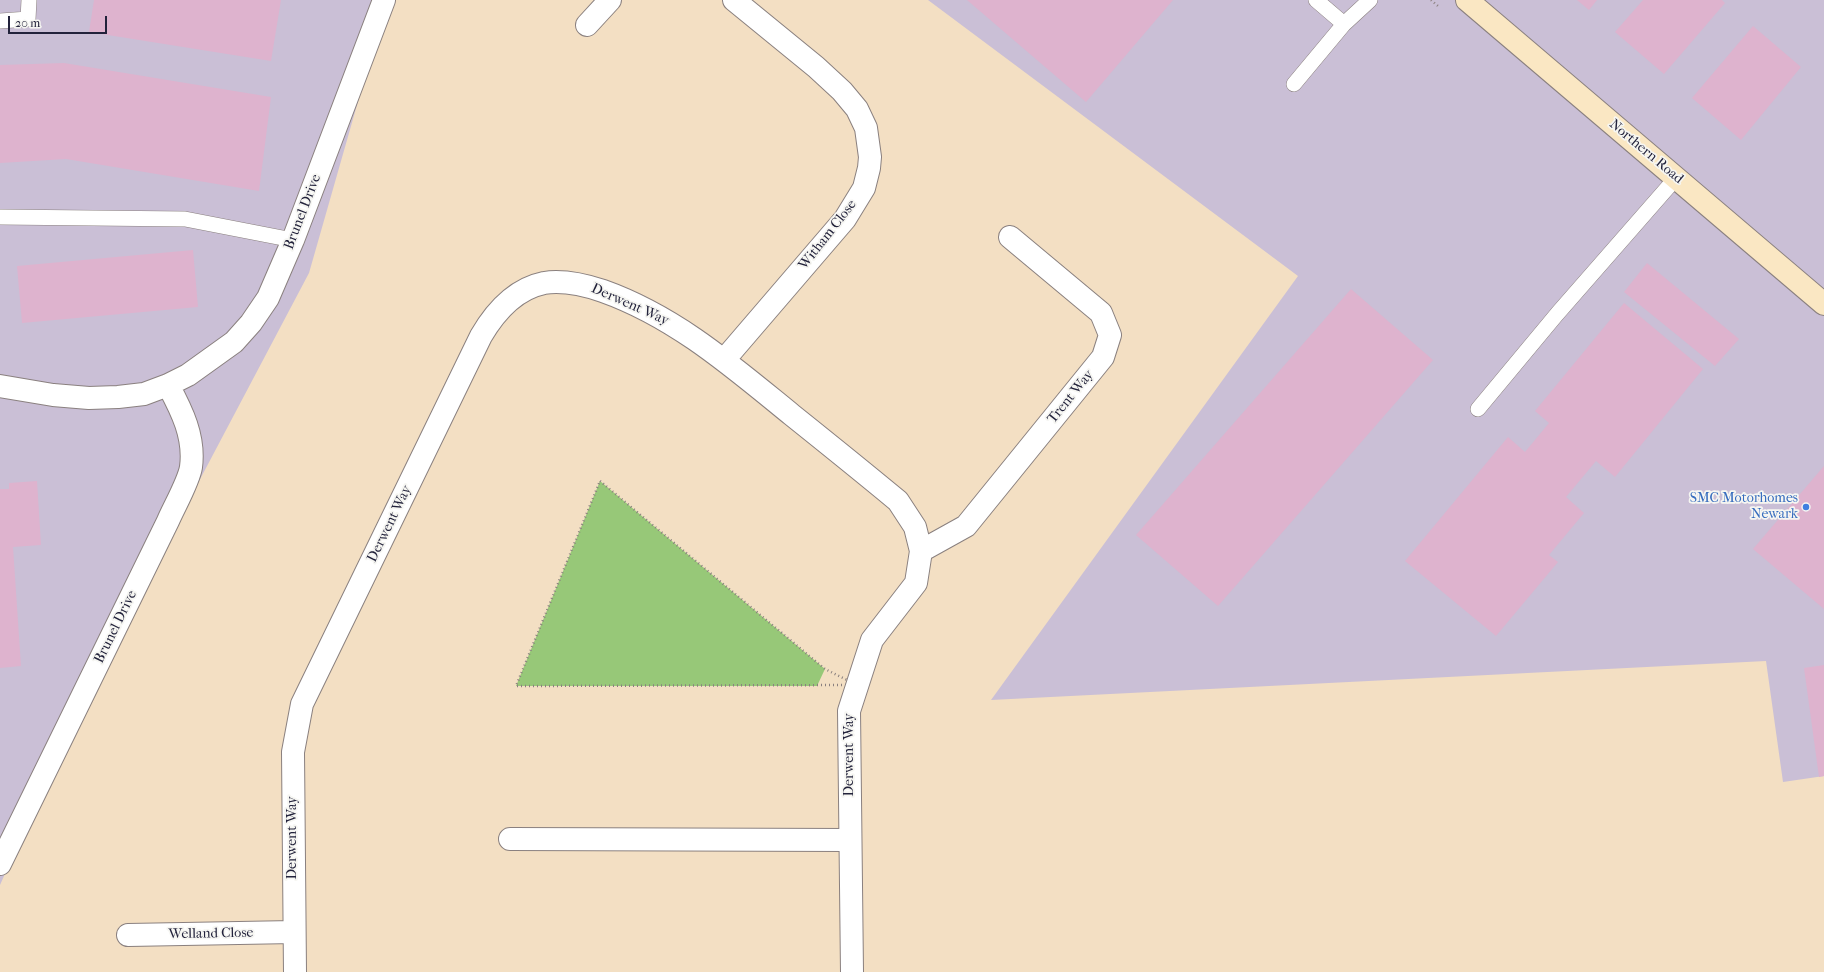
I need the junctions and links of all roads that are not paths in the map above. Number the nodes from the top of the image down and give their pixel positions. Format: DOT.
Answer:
graph roads {
  1 [pos="29,0"];
  2 [pos="384,0"];
  3 [pos="610,0"];
  4 [pos="734,0"];
  5 [pos="1316,0"];
  6 [pos="1370,0"];
  7 [pos="1467,0"];
  8 [pos="0,21"];
  9 [pos="1344,24"];
  10 [pos="587,25"];
  11 [pos="1294,84"];
  12 [pos="1676,178"];
  13 [pos="0,217"];
  14 [pos="1010,237"];
  15 [pos="293,240"];
  16 [pos="1824,304"];
  17 [pos="724,360"];
  18 [pos="168,385"];
  19 [pos="0,386"];
  20 [pos="1478,410"];
  21 [pos="921,551"];
  22 [pos="510,839"];
  23 [pos="850,840"];
  24 [pos="0,864"];
  25 [pos="294,932"];
  26 [pos="128,935"];
  27 [pos="295,972"];
  28 [pos="852,972"];
  1 -- 8 [label="lane"];
  2 -- 15 [label="street, Brunel Drive"];
  3 -- 10 [label="street"];
  4 -- 17 [label="street, Witham Close"];
  5 -- 9 [label="lane"];
  6 -- 9 [label="lane"];
  7 -- 12 [label="street, Northern Road"];
  9 -- 11 [label="lane"];
  12 -- 16 [label="street, Northern Road"];
  12 -- 20 [label="lane"];
  13 -- 15 [label="lane"];
  14 -- 21 [label="street, Trent Way"];
  15 -- 18 [label="street, Brunel Drive"];
  17 -- 21 [label="street, Derwent Way"];
  17 -- 25 [label="street, Derwent Way"];
  18 -- 19 [label="street, Brunel Drive"];
  18 -- 24 [label="street, Brunel Drive"];
  21 -- 23 [label="street, Derwent Way"];
  22 -- 23 [label="street"];
  23 -- 28 [label="street, Derwent Way"];
  25 -- 26 [label="street, Welland Close"];
  25 -- 27 [label="street, Derwent Way"];
}
